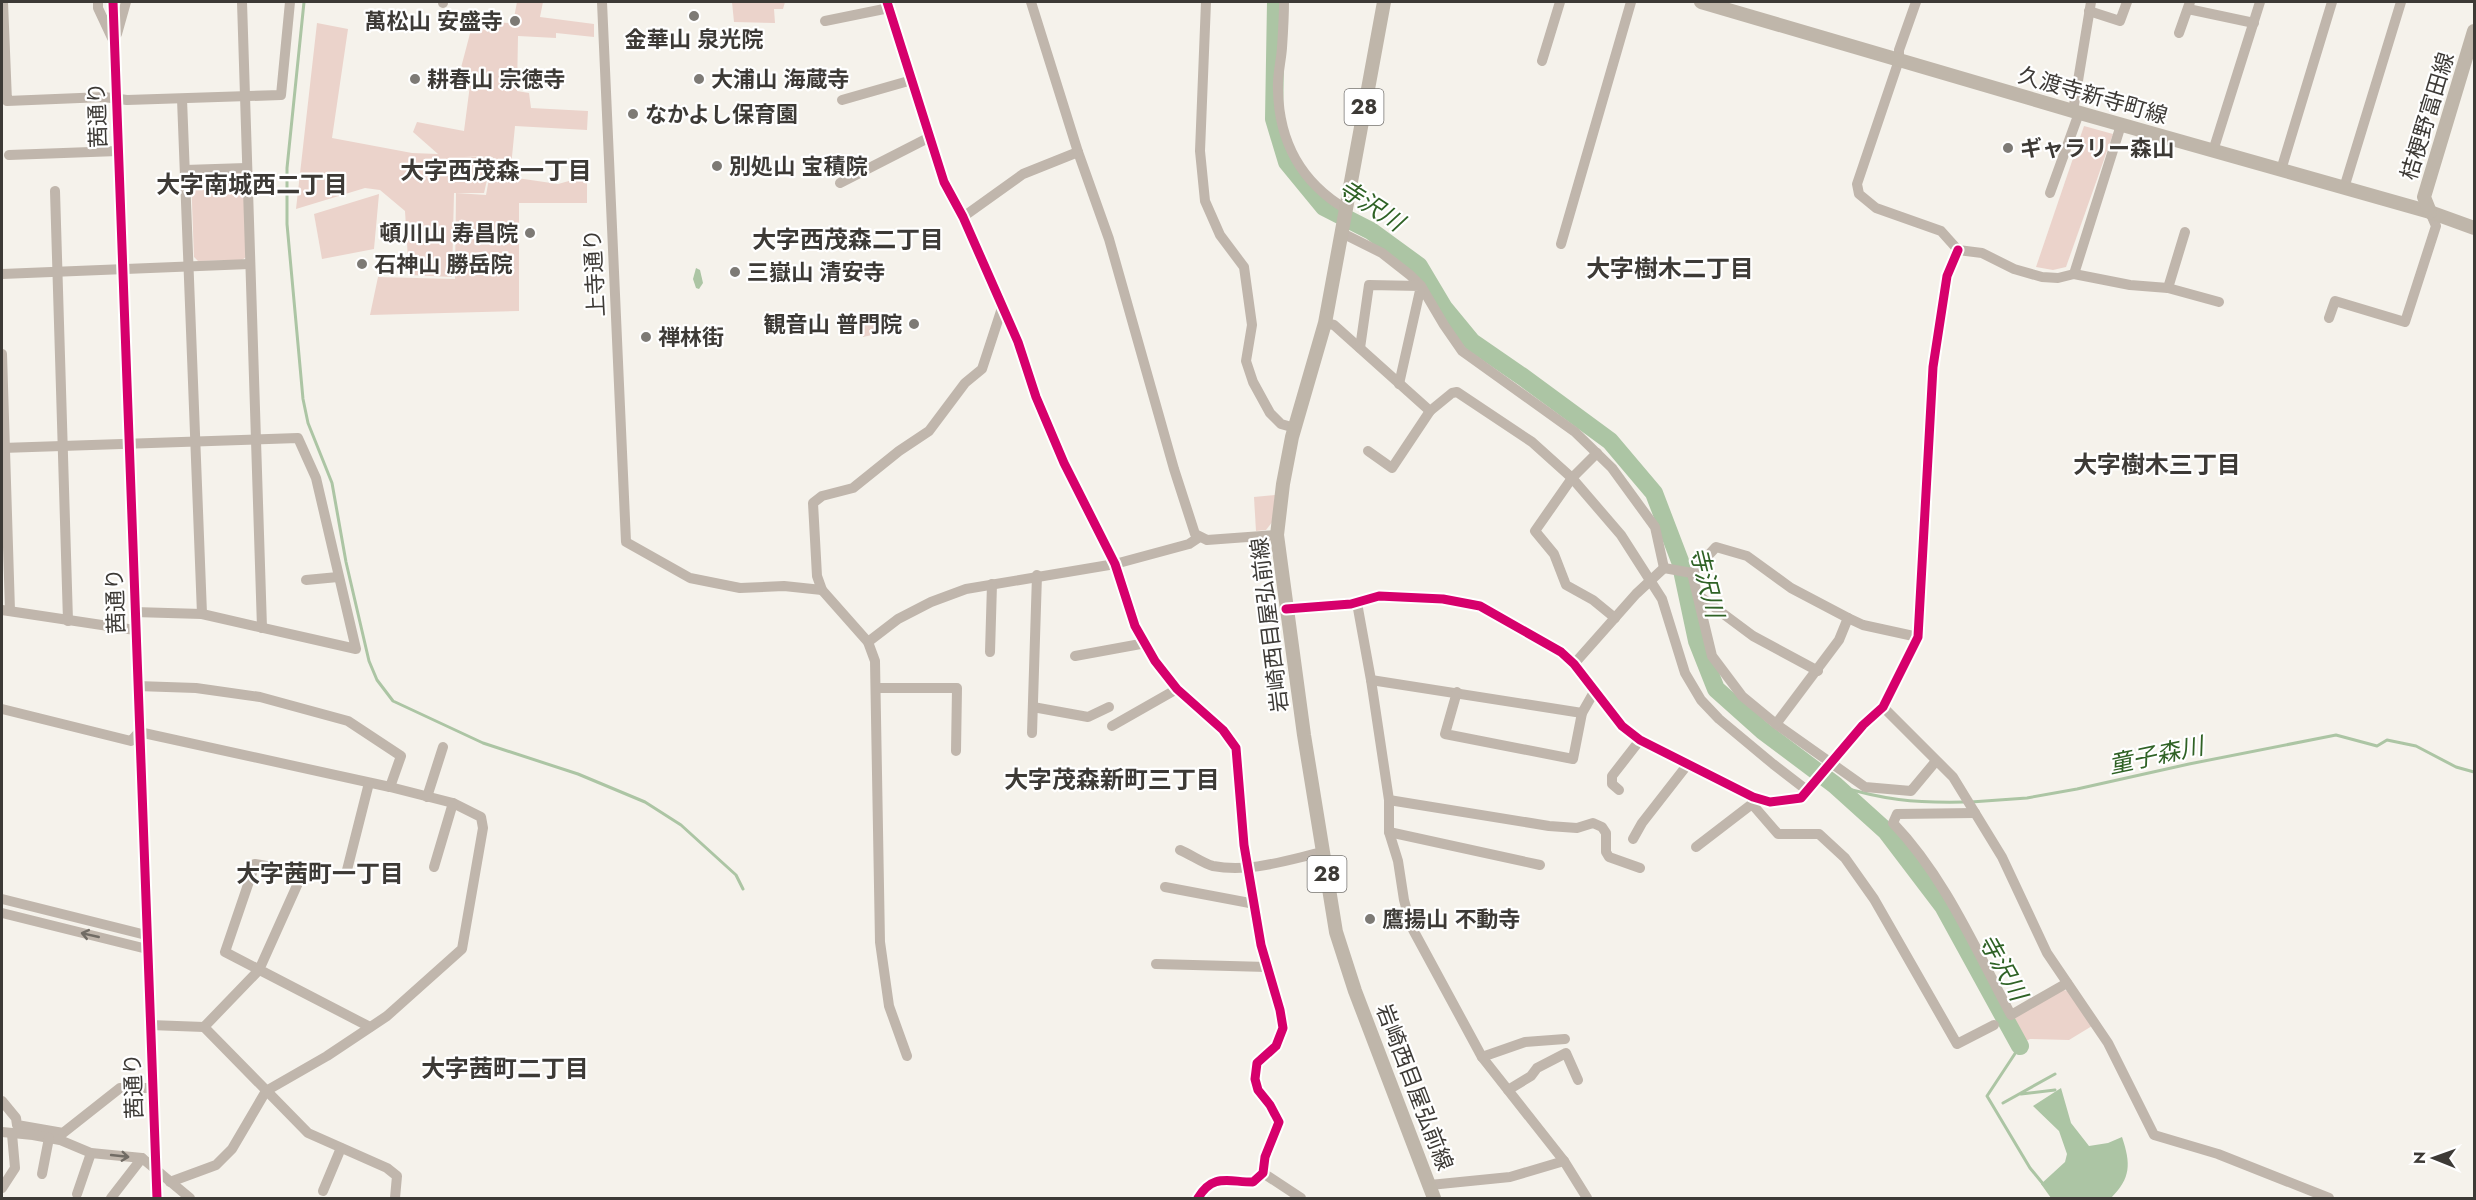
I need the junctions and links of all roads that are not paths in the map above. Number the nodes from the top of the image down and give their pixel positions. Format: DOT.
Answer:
graph roads {
  1 [pos="3,2"];
  2 [pos="98,2"];
  3 [pos="113,2"];
  4 [pos="126,2"];
  5 [pos="242,2"];
  6 [pos="290,2"];
  7 [pos="602,2"];
  8 [pos="1031,2"];
  9 [pos="1206,2"];
  10 [pos="1284,2"];
  11 [pos="1384,2"];
  12 [pos="1560,2"];
  13 [pos="1631,2"];
  14 [pos="1701,2"];
  15 [pos="1916,2"];
  16 [pos="2127,2"];
  17 [pos="2260,2"];
  18 [pos="2332,2"];
  19 [pos="2401,2"];
  20 [pos="888,5"];
  21 [pos="2189,5"];
  22 [pos="2090,6"];
  23 [pos="825,21"];
  24 [pos="2254,23"];
  25 [pos="2475,31"];
  26 [pos="2179,33"];
  27 [pos="114,43"];
  28 [pos="1899,60"];
  29 [pos="1542,61"];
  30 [pos="912,80"];
  31 [pos="244,96"];
  32 [pos="116,99"];
  33 [pos="182,99"];
  34 [pos="842,100"];
  35 [pos="2076,112"];
  36 [pos="2121,125"];
  37 [pos="930,137"];
  38 [pos="118,151"];
  39 [pos="2212,151"];
  40 [pos="1078,152"];
  41 [pos="9,155"];
  42 [pos="246,168"];
  43 [pos="185,170"];
  44 [pos="2282,170"];
  45 [pos="840,183"];
  46 [pos="2344,188"];
  47 [pos="55,191"];
  48 [pos="2050,193"];
  49 [pos="1346,211"];
  50 [pos="2430,212"];
  51 [pos="963,217"];
  52 [pos="2475,228"];
  53 [pos="1343,231"];
  54 [pos="2185,232"];
  55 [pos="1561,244"];
  56 [pos="1958,250"];
  57 [pos="249,264"];
  58 [pos="189,267"];
  59 [pos="122,270"];
  60 [pos="57,272"];
  61 [pos="2,274"];
  62 [pos="2074,274"];
  63 [pos="1421,286"];
  64 [pos="2168,288"];
  65 [pos="2218,302"];
  66 [pos="1002,308"];
  67 [pos="2329,318"];
  68 [pos="1326,323"];
  69 [pos="1360,348"];
  70 [pos="2,354"];
  71 [pos="1399,384"];
  72 [pos="1430,411"];
  73 [pos="1295,428"];
  74 [pos="255,439"];
  75 [pos="195,442"];
  76 [pos="128,444"];
  77 [pos="63,446"];
  78 [pos="2,448"];
  79 [pos="1368,451"];
  80 [pos="1597,453"];
  81 [pos="1572,478"];
  82 [pos="1277,535"];
  83 [pos="1198,538"];
  84 [pos="1115,564"];
  85 [pos="1666,569"];
  86 [pos="1690,573"];
  87 [pos="1037,575"];
  88 [pos="339,577"];
  89 [pos="306,580"];
  90 [pos="1649,580"];
  91 [pos="992,584"];
  92 [pos="822,590"];
  93 [pos="1698,596"];
  94 [pos="1357,603"];
  95 [pos="1286,609"];
  96 [pos="6,610"];
  97 [pos="134,612"];
  98 [pos="202,614"];
  99 [pos="1615,618"];
  100 [pos="1848,618"];
  101 [pos="68,621"];
  102 [pos="262,628"];
  103 [pos="135,630"];
  104 [pos="1918,637"];
  105 [pos="868,642"];
  106 [pos="1146,643"];
  107 [pos="990,652"];
  108 [pos="1075,656"];
  109 [pos="1574,664"];
  110 [pos="1818,671"];
  111 [pos="1371,680"];
  112 [pos="137,686"];
  113 [pos="877,688"];
  114 [pos="1177,689"];
  115 [pos="1457,692"];
  116 [pos="1594,692"];
  117 [pos="1033,707"];
  118 [pos="1109,707"];
  119 [pos="1883,707"];
  120 [pos="2,709"];
  121 [pos="1582,713"];
  122 [pos="1776,724"];
  123 [pos="1112,726"];
  124 [pos="139,732"];
  125 [pos="1032,733"];
  126 [pos="1640,740"];
  127 [pos="443,747"];
  128 [pos="956,752"];
  129 [pos="1936,761"];
  130 [pos="1688,764"];
  131 [pos="1829,766"];
  132 [pos="369,783"];
  133 [pos="390,787"];
  134 [pos="1811,788"];
  135 [pos="1619,790"];
  136 [pos="427,797"];
  137 [pos="1389,800"];
  138 [pos="1753,801"];
  139 [pos="453,803"];
  140 [pos="1973,811"];
  141 [pos="1389,832"];
  142 [pos="1633,838"];
  143 [pos="1696,847"];
  144 [pos="1180,850"];
  145 [pos="1323,852"];
  146 [pos="1540,865"];
  147 [pos="434,867"];
  148 [pos="1640,868"];
  149 [pos="1249,869"];
  150 [pos="347,870"];
  151 [pos="1165,887"];
  152 [pos="2,899"];
  153 [pos="1255,904"];
  154 [pos="2,913"];
  155 [pos="146,935"];
  156 [pos="147,949"];
  157 [pos="1156,964"];
  158 [pos="1267,967"];
  159 [pos="259,970"];
  160 [pos="2067,983"];
  161 [pos="150,1025"];
  162 [pos="1994,1025"];
  163 [pos="204,1027"];
  164 [pos="370,1027"];
  165 [pos="1564,1039"];
  166 [pos="907,1056"];
  167 [pos="1482,1057"];
  168 [pos="1578,1080"];
  169 [pos="152,1088"];
  170 [pos="1508,1090"];
  171 [pos="266,1091"];
  172 [pos="2,1101"];
  173 [pos="7,1133"];
  174 [pos="49,1138"];
  175 [pos="341,1148"];
  176 [pos="91,1153"];
  177 [pos="142,1158"];
  178 [pos="1564,1161"];
  179 [pos="156,1170"];
  180 [pos="1263,1173"];
  181 [pos="42,1174"];
  182 [pos="170,1182"];
  183 [pos="1430,1185"];
  184 [pos="2,1188"];
  185 [pos="323,1191"];
  186 [pos="77,1194"];
  187 [pos="111,1198"];
  188 [pos="157,1198"];
  189 [pos="190,1198"];
  190 [pos="395,1198"];
  191 [pos="1198,1198"];
  192 [pos="1301,1198"];
  193 [pos="1434,1198"];
  194 [pos="1587,1198"];
  195 [pos="2329,1198"];
  1 -- 32 [label="street"];
  2 -- 27 [label="street"];
  3 -- 27 [label="street, 茜通り"];
  4 -- 27 [label="street"];
  5 -- 31 [label="street"];
  6 -- 31 [label="street"];
  7 -- 92 [label="street, 上寺通り"];
  8 -- 40 [label="street"];
  9 -- 73 [label="street"];
  10 -- 49 [label="street"];
  11 -- 49 [label="main road, 岩崎西目屋弘前線 / 28"];
  12 -- 29 [label="street"];
  13 -- 55 [label="street"];
  14 -- 28 [label="main road, 久渡寺新寺町線"];
  15 -- 28 [label="street"];
  16 -- 22 [label="street"];
  17 -- 24 [label="street"];
  18 -- 44 [label="street"];
  19 -- 46 [label="street"];
  20 -- 23 [label="street"];
  20 -- 30 [label="street"];
  21 -- 24 [label="street"];
  21 -- 26 [label="street"];
  22 -- 35 [label="street"];
  24 -- 39 [label="street"];
  25 -- 50 [label="main road, 桔梗野富田線"];
  27 -- 32 [label="street, 茜通り"];
  28 -- 35 [label="main road, 久渡寺新寺町線"];
  28 -- 56 [label="street"];
  30 -- 34 [label="street"];
  30 -- 37 [label="street"];
  31 -- 33 [label="street"];
  31 -- 42 [label="street"];
  32 -- 33 [label="street"];
  32 -- 38 [label="street, 茜通り"];
  33 -- 43 [label="street"];
  35 -- 36 [label="main road, 久渡寺新寺町線"];
  35 -- 48 [label="street"];
  36 -- 39 [label="main road, 久渡寺新寺町線"];
  36 -- 62 [label="street"];
  37 -- 45 [label="street"];
  37 -- 51 [label="street"];
  38 -- 41 [label="street"];
  38 -- 59 [label="street, 茜通り"];
  39 -- 44 [label="main road, 久渡寺新寺町線"];
  40 -- 51 [label="street"];
  40 -- 83 [label="street"];
  42 -- 43 [label="street"];
  42 -- 57 [label="street"];
  43 -- 58 [label="street"];
  44 -- 46 [label="main road, 久渡寺新寺町線"];
  46 -- 50 [label="main road, 久渡寺新寺町線"];
  47 -- 60 [label="street"];
  49 -- 53 [label="main road, 岩崎西目屋弘前線 / 28"];
  50 -- 52 [label="main road, 久渡寺新寺町線"];
  50 -- 67 [label="street"];
  51 -- 66 [label="street"];
  53 -- 63 [label="street"];
  53 -- 68 [label="main road, 岩崎西目屋弘前線 / 28"];
  54 -- 64 [label="street"];
  56 -- 62 [label="street"];
  56 -- 104 [label="street"];
  57 -- 58 [label="street"];
  57 -- 74 [label="street"];
  58 -- 59 [label="street"];
  58 -- 75 [label="street"];
  59 -- 60 [label="street"];
  59 -- 76 [label="street, 茜通り"];
  60 -- 61 [label="street"];
  60 -- 77 [label="street"];
  62 -- 64 [label="street"];
  63 -- 69 [label="street"];
  63 -- 71 [label="street"];
  63 -- 80 [label="street"];
  64 -- 65 [label="street"];
  66 -- 84 [label="street"];
  66 -- 92 [label="street"];
  68 -- 69 [label="street"];
  68 -- 73 [label="main road, 岩崎西目屋弘前線 / 28"];
  69 -- 71 [label="street"];
  70 -- 78 [label="street"];
  71 -- 72 [label="street"];
  72 -- 79 [label="street"];
  72 -- 81 [label="street"];
  73 -- 82 [label="main road, 岩崎西目屋弘前線 / 28"];
  74 -- 75 [label="street"];
  74 -- 88 [label="street"];
  74 -- 102 [label="street"];
  75 -- 76 [label="street"];
  75 -- 98 [label="street"];
  76 -- 77 [label="street"];
  76 -- 97 [label="street, 茜通り"];
  77 -- 78 [label="street"];
  77 -- 101 [label="street"];
  78 -- 96 [label="street"];
  80 -- 81 [label="street"];
  80 -- 85 [label="street"];
  81 -- 90 [label="street"];
  81 -- 99 [label="street"];
  82 -- 83 [label="street"];
  82 -- 95 [label="main road, 岩崎西目屋弘前線 / 28"];
  83 -- 84 [label="street"];
  84 -- 87 [label="street"];
  84 -- 106 [label="street"];
  85 -- 86 [label="street"];
  85 -- 90 [label="street"];
  86 -- 93 [label="street"];
  86 -- 100 [label="street"];
  87 -- 91 [label="street"];
  87 -- 117 [label="street"];
  88 -- 89 [label="street"];
  88 -- 102 [label="street"];
  90 -- 99 [label="street"];
  90 -- 134 [label="street"];
  91 -- 105 [label="street"];
  91 -- 107 [label="street"];
  92 -- 105 [label="street"];
  93 -- 110 [label="street"];
  93 -- 122 [label="street"];
  94 -- 95 [label="street"];
  94 -- 109 [label="street"];
  94 -- 111 [label="street"];
  95 -- 145 [label="main road, 岩崎西目屋弘前線 / 28"];
  96 -- 101 [label="street"];
  97 -- 98 [label="street"];
  97 -- 103 [label="street, 茜通り"];
  98 -- 102 [label="street"];
  99 -- 109 [label="street"];
  100 -- 104 [label="street"];
  100 -- 110 [label="street"];
  101 -- 103 [label="street"];
  103 -- 112 [label="street, 茜通り"];
  104 -- 119 [label="street"];
  105 -- 113 [label="street"];
  106 -- 108 [label="street"];
  106 -- 114 [label="street"];
  109 -- 116 [label="street"];
  110 -- 122 [label="street"];
  111 -- 115 [label="street"];
  111 -- 137 [label="street"];
  112 -- 124 [label="street, 茜通り"];
  112 -- 133 [label="street"];
  113 -- 128 [label="street"];
  113 -- 166 [label="street"];
  114 -- 123 [label="street"];
  114 -- 149 [label="street"];
  115 -- 121 [label="street"];
  115 -- 121 [label="street"];
  116 -- 121 [label="street"];
  116 -- 126 [label="street"];
  117 -- 118 [label="street"];
  117 -- 125 [label="street"];
  119 -- 129 [label="street"];
  119 -- 131 [label="street"];
  120 -- 124 [label="street"];
  122 -- 131 [label="street"];
  124 -- 132 [label="street"];
  124 -- 155 [label="street, 茜通り"];
  126 -- 130 [label="street"];
  126 -- 135 [label="street"];
  127 -- 136 [label="street"];
  129 -- 131 [label="street"];
  129 -- 140 [label="street"];
  130 -- 138 [label="street"];
  130 -- 142 [label="street"];
  131 -- 134 [label="street"];
  132 -- 133 [label="street"];
  132 -- 150 [label="street"];
  133 -- 136 [label="street"];
  134 -- 138 [label="street"];
  136 -- 139 [label="street"];
  137 -- 141 [label="street"];
  137 -- 148 [label="street"];
  138 -- 143 [label="street"];
  138 -- 162 [label="street"];
  139 -- 147 [label="street"];
  139 -- 164 [label="street"];
  140 -- 160 [label="street"];
  140 -- 160 [label="street"];
  141 -- 146 [label="street"];
  141 -- 167 [label="street"];
  144 -- 149 [label="street"];
  145 -- 149 [label="street"];
  145 -- 183 [label="main road, 岩崎西目屋弘前線 / 28"];
  149 -- 153 [label="street"];
  151 -- 153 [label="street"];
  152 -- 155 [label="street"];
  153 -- 158 [label="street"];
  156 -- 154 [label="street, one-way"];
  155 -- 156 [label="street, 茜通り"];
  156 -- 161 [label="street, 茜通り"];
  157 -- 158 [label="street"];
  158 -- 180 [label="street"];
  159 -- 159 [label="street"];
  159 -- 163 [label="street"];
  159 -- 164 [label="street"];
  160 -- 195 [label="street"];
  161 -- 163 [label="street"];
  161 -- 169 [label="street, 茜通り"];
  163 -- 171 [label="street"];
  164 -- 171 [label="street"];
  165 -- 167 [label="street"];
  167 -- 170 [label="street"];
  168 -- 170 [label="street"];
  169 -- 172 [label="street"];
  169 -- 179 [label="street, 茜通り"];
  170 -- 178 [label="street"];
  171 -- 175 [label="street"];
  171 -- 182 [label="street"];
  173 -- 174 [label="street"];
  173 -- 184 [label="street"];
  174 -- 176 [label="street"];
  174 -- 181 [label="street"];
  175 -- 185 [label="street"];
  175 -- 190 [label="street"];
  176 -- 177 [label="street, one-way"];
  176 -- 186 [label="street"];
  177 -- 179 [label="street"];
  177 -- 187 [label="street"];
  178 -- 183 [label="street"];
  178 -- 194 [label="street"];
  179 -- 182 [label="street"];
  179 -- 188 [label="street, 茜通り"];
  180 -- 191 [label="street"];
  180 -- 192 [label="street"];
  182 -- 189 [label="street"];
  183 -- 193 [label="main road, 岩崎西目屋弘前線 / 28"];
}
